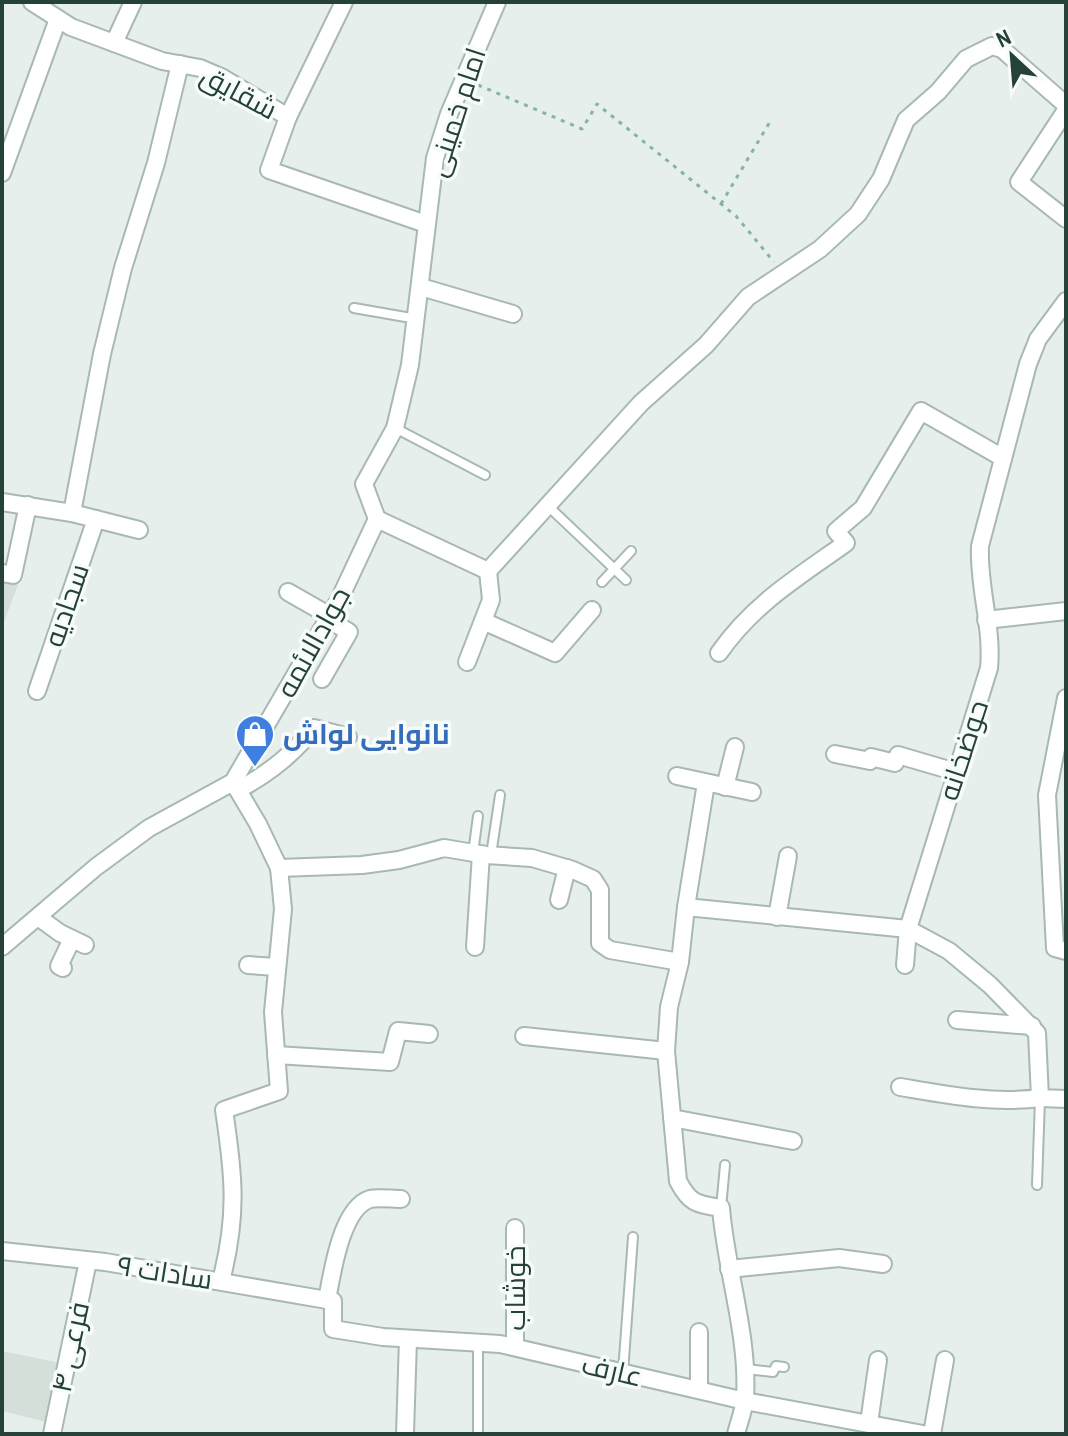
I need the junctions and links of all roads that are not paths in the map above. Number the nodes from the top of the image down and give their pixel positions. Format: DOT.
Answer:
graph roads {
  1 [pos="32,2"];
  2 [pos="133,2"];
  3 [pos="344,2"];
  4 [pos="497,2"];
  5 [pos="58,19"];
  6 [pos="114,43"];
  7 [pos="180,64"];
  8 [pos="1066,108"];
  9 [pos="288,117"];
  10 [pos="2,173"];
  11 [pos="1066,219"];
  12 [pos="426,224"];
  13 [pos="421,287"];
  14 [pos="1066,301"];
  15 [pos="354,308"];
  16 [pos="513,314"];
  17 [pos="417,319"];
  18 [pos="395,428"];
  19 [pos="1003,458"];
  20 [pos="485,475"];
  21 [pos="2,502"];
  22 [pos="28,505"];
  23 [pos="547,506"];
  24 [pos="72,513"];
  25 [pos="96,519"];
  26 [pos="377,519"];
  27 [pos="139,530"];
  28 [pos="631,551"];
  29 [pos="614,569"];
  30 [pos="488,571"];
  31 [pos="2,573"];
  32 [pos="626,580"];
  33 [pos="602,582"];
  34 [pos="288,592"];
  35 [pos="592,610"];
  36 [pos="1066,611"];
  37 [pos="329,617"];
  38 [pos="986,620"];
  39 [pos="483,621"];
  40 [pos="719,653"];
  41 [pos="467,662"];
  42 [pos="322,679"];
  43 [pos="37,691"];
  44 [pos="1066,698"];
  45 [pos="1063,735"];
  46 [pos="348,737"];
  47 [pos="735,747"];
  48 [pos="835,754"];
  49 [pos="956,772"];
  50 [pos="677,776"];
  51 [pos="706,783"];
  52 [pos="236,786"];
  53 [pos="725,787"];
  54 [pos="752,792"];
  55 [pos="500,795"];
  56 [pos="478,816"];
  57 [pos="482,854"];
  58 [pos="788,856"];
  59 [pos="279,868"];
  60 [pos="567,868"];
  61 [pos="559,900"];
  62 [pos="686,907"];
  63 [pos="38,917"];
  64 [pos="777,917"];
  65 [pos="908,929"];
  66 [pos="2,947"];
  67 [pos="475,947"];
  68 [pos="1066,951"];
  69 [pos="680,962"];
  70 [pos="248,965"];
  71 [pos="905,965"];
  72 [pos="276,967"];
  73 [pos="63,968"];
  74 [pos="957,1020"];
  75 [pos="1032,1026"];
  76 [pos="429,1034"];
  77 [pos="524,1036"];
  78 [pos="666,1051"];
  79 [pos="276,1055"];
  80 [pos="900,1087"];
  81 [pos="1040,1098"];
  82 [pos="1066,1099"];
  83 [pos="672,1118"];
  84 [pos="793,1141"];
  85 [pos="725,1165"];
  86 [pos="1037,1185"];
  87 [pos="401,1199"];
  88 [pos="721,1208"];
  89 [pos="515,1228"];
  90 [pos="633,1237"];
  91 [pos="2,1251"];
  92 [pos="88,1261"];
  93 [pos="883,1264"];
  94 [pos="729,1269"];
  95 [pos="221,1281"];
  96 [pos="327,1300"];
  97 [pos="699,1332"];
  98 [pos="408,1339"];
  99 [pos="478,1343"];
  100 [pos="515,1347"];
  101 [pos="878,1360"];
  102 [pos="945,1360"];
  103 [pos="784,1367"];
  104 [pos="745,1369"];
  105 [pos="623,1372"];
  106 [pos="699,1390"];
  107 [pos="745,1401"];
  108 [pos="869,1423"];
  109 [pos="52,1434"];
  110 [pos="405,1434"];
  111 [pos="478,1434"];
  112 [pos="736,1434"];
  113 [pos="923,1434"];
  114 [pos="932,1434"];
  1 -- 5 [label="street, شقایق"];
  2 -- 6 [label="street"];
  3 -- 9 [label="street"];
  4 -- 12 [label="street, امام خمینی"];
  5 -- 6 [label="street, شقایق"];
  5 -- 10 [label="street"];
  6 -- 7 [label="street, شقایق"];
  7 -- 9 [label="street, شقایق"];
  7 -- 24 [label="street"];
  8 -- 11 [label="street"];
  8 -- 23 [label="street"];
  9 -- 12 [label="street, شقایق"];
  12 -- 13 [label="street"];
  13 -- 16 [label="street"];
  13 -- 17 [label="street"];
  14 -- 19 [label="street, حوضخانه"];
  15 -- 17 [label="lane"];
  17 -- 18 [label="street"];
  18 -- 20 [label="lane"];
  18 -- 26 [label="street"];
  19 -- 38 [label="street, حوضخانه"];
  19 -- 40 [label="street"];
  21 -- 22 [label="street"];
  22 -- 24 [label="street"];
  22 -- 31 [label="street"];
  23 -- 29 [label="lane"];
  23 -- 30 [label="street"];
  24 -- 25 [label="street"];
  25 -- 27 [label="street"];
  25 -- 43 [label="street, سجادیه"];
  26 -- 30 [label="street"];
  26 -- 37 [label="street, جوادالائمه"];
  28 -- 29 [label="lane"];
  29 -- 32 [label="lane"];
  29 -- 33 [label="lane"];
  30 -- 39 [label="street"];
  34 -- 37 [label="street"];
  35 -- 39 [label="street"];
  36 -- 38 [label="street"];
  37 -- 42 [label="street"];
  37 -- 52 [label="street, جوادالائمه"];
  38 -- 49 [label="street, حوضخانه"];
  39 -- 41 [label="street"];
  44 -- 45 [label="street"];
  45 -- 68 [label="street"];
  46 -- 52 [label="street"];
  47 -- 53 [label="street"];
  48 -- 49 [label="street"];
  49 -- 65 [label="street, حوضخانه"];
  50 -- 51 [label="street"];
  51 -- 53 [label="street"];
  51 -- 62 [label="street"];
  52 -- 59 [label="street"];
  52 -- 63 [label="street"];
  53 -- 54 [label="street"];
  55 -- 57 [label="lane"];
  56 -- 57 [label="lane"];
  57 -- 59 [label="street"];
  57 -- 60 [label="street"];
  57 -- 67 [label="street"];
  58 -- 64 [label="street"];
  59 -- 72 [label="street"];
  60 -- 61 [label="street"];
  60 -- 69 [label="street"];
  62 -- 64 [label="street"];
  62 -- 69 [label="street"];
  63 -- 66 [label="street"];
  63 -- 73 [label="street"];
  64 -- 65 [label="street"];
  65 -- 71 [label="street, حوضخانه"];
  65 -- 75 [label="street"];
  69 -- 78 [label="street"];
  70 -- 72 [label="street"];
  72 -- 79 [label="street"];
  74 -- 75 [label="street"];
  75 -- 81 [label="street"];
  76 -- 79 [label="street"];
  77 -- 78 [label="street"];
  78 -- 83 [label="street"];
  79 -- 95 [label="street"];
  80 -- 81 [label="street"];
  81 -- 82 [label="street"];
  81 -- 86 [label="lane"];
  83 -- 84 [label="street"];
  83 -- 88 [label="street"];
  85 -- 88 [label="lane"];
  87 -- 96 [label="street"];
  88 -- 94 [label="street"];
  89 -- 100 [label="street, خوشاب"];
  90 -- 105 [label="lane"];
  91 -- 92 [label="street, سادات ۹"];
  92 -- 95 [label="street, سادات ۹"];
  92 -- 109 [label="street, فرعی ۴"];
  93 -- 94 [label="street"];
  94 -- 104 [label="street"];
  95 -- 96 [label="street, سادات ۹"];
  96 -- 98 [label="street, عارف"];
  97 -- 106 [label="street"];
  98 -- 99 [label="street, عارف"];
  98 -- 110 [label="street"];
  99 -- 100 [label="street, عارف"];
  99 -- 111 [label="lane"];
  100 -- 105 [label="street, عارف"];
  101 -- 108 [label="street"];
  102 -- 114 [label="street"];
  103 -- 104 [label="lane"];
  104 -- 107 [label="street"];
  105 -- 106 [label="street, عارف"];
  106 -- 107 [label="street, عارف"];
  107 -- 108 [label="street, عارف"];
  107 -- 112 [label="street"];
  108 -- 113 [label="street, عارف"];
}
